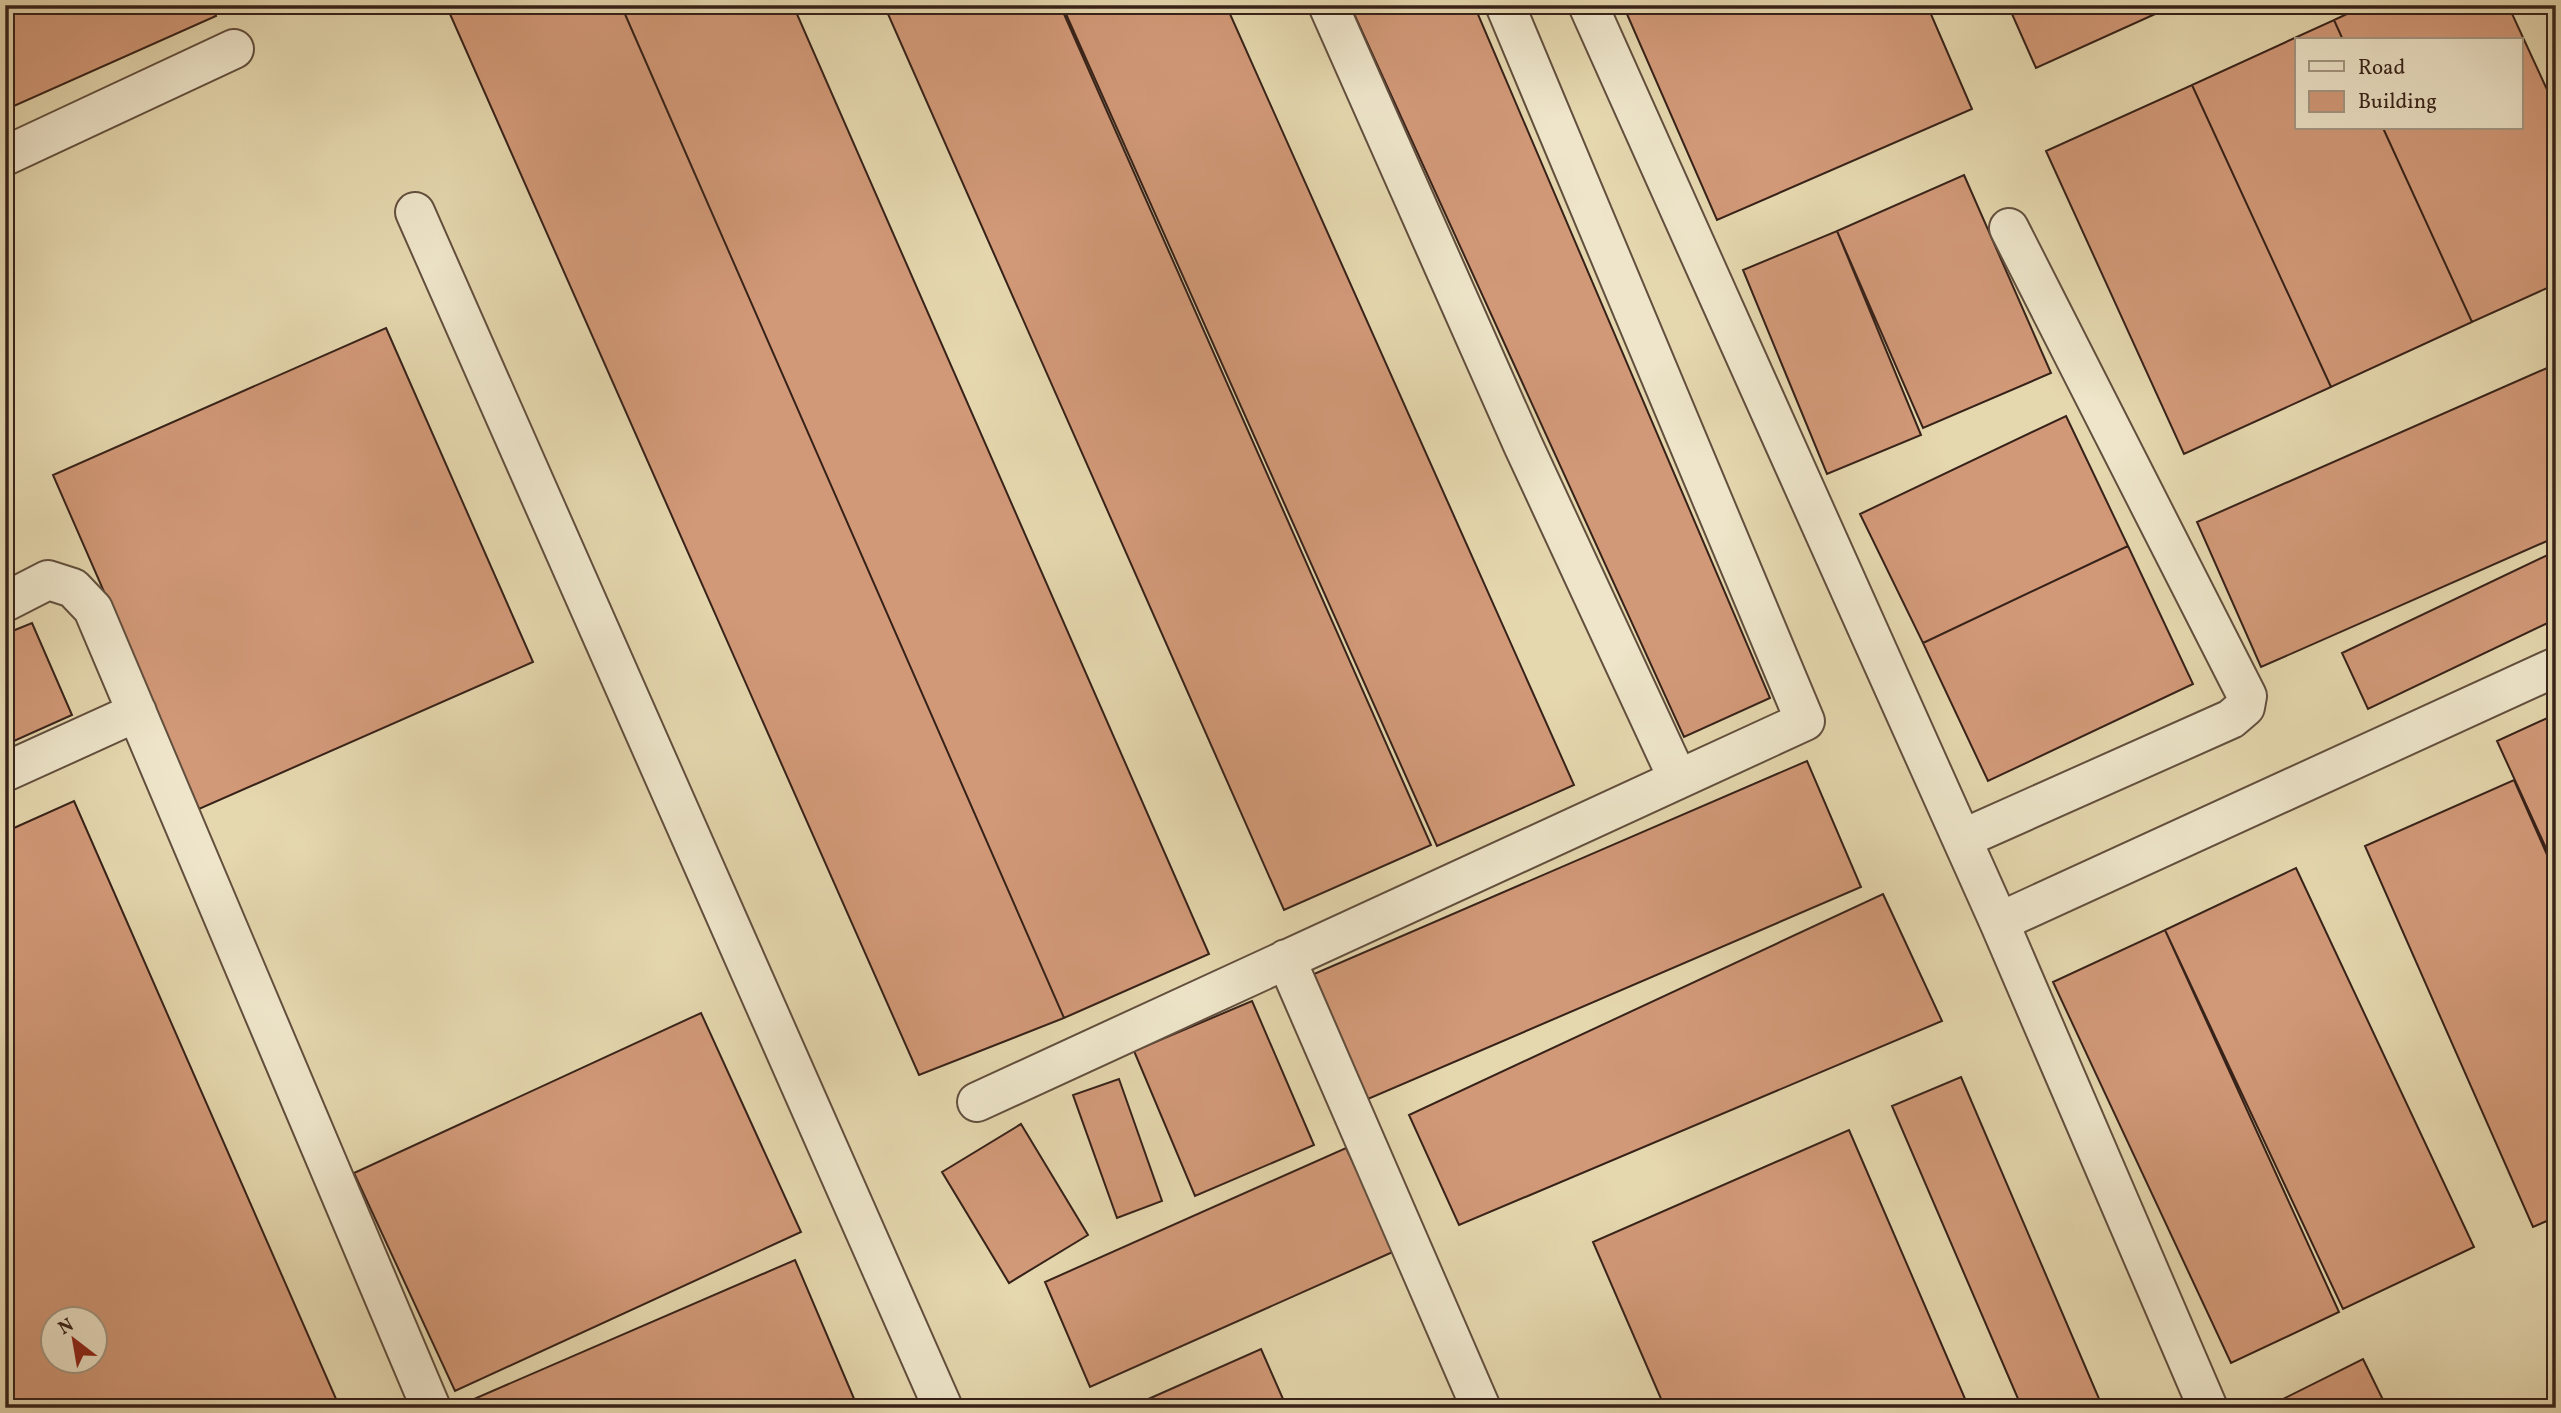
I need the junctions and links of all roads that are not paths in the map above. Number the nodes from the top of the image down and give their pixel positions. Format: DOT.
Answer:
graph roads {
  1 [pos="1328,5"];
  2 [pos="1505,5"];
  3 [pos="1588,5"];
  4 [pos="234,49"];
  5 [pos="5,156"];
  6 [pos="415,212"];
  7 [pos="2008,228"];
  8 [pos="5,602"];
  9 [pos="2556,667"];
  10 [pos="137,712"];
  11 [pos="5,772"];
  12 [pos="1678,779"];
  13 [pos="1962,839"];
  14 [pos="1999,922"];
  15 [pos="1286,959"];
  16 [pos="977,1102"];
  17 [pos="431,1408"];
  18 [pos="943,1408"];
  19 [pos="1481,1408"];
  20 [pos="2208,1408"];
  1 -- 12 [label="street"];
  2 -- 12 [label="street"];
  3 -- 13 [label="street"];
  4 -- 5 [label="street"];
  6 -- 18 [label="street"];
  7 -- 13 [label="street"];
  8 -- 10 [label="street"];
  9 -- 14 [label="street"];
  10 -- 11 [label="street"];
  10 -- 17 [label="street"];
  12 -- 15 [label="street"];
  13 -- 14 [label="street"];
  14 -- 20 [label="street"];
  15 -- 16 [label="street"];
  15 -- 19 [label="street"];
}
